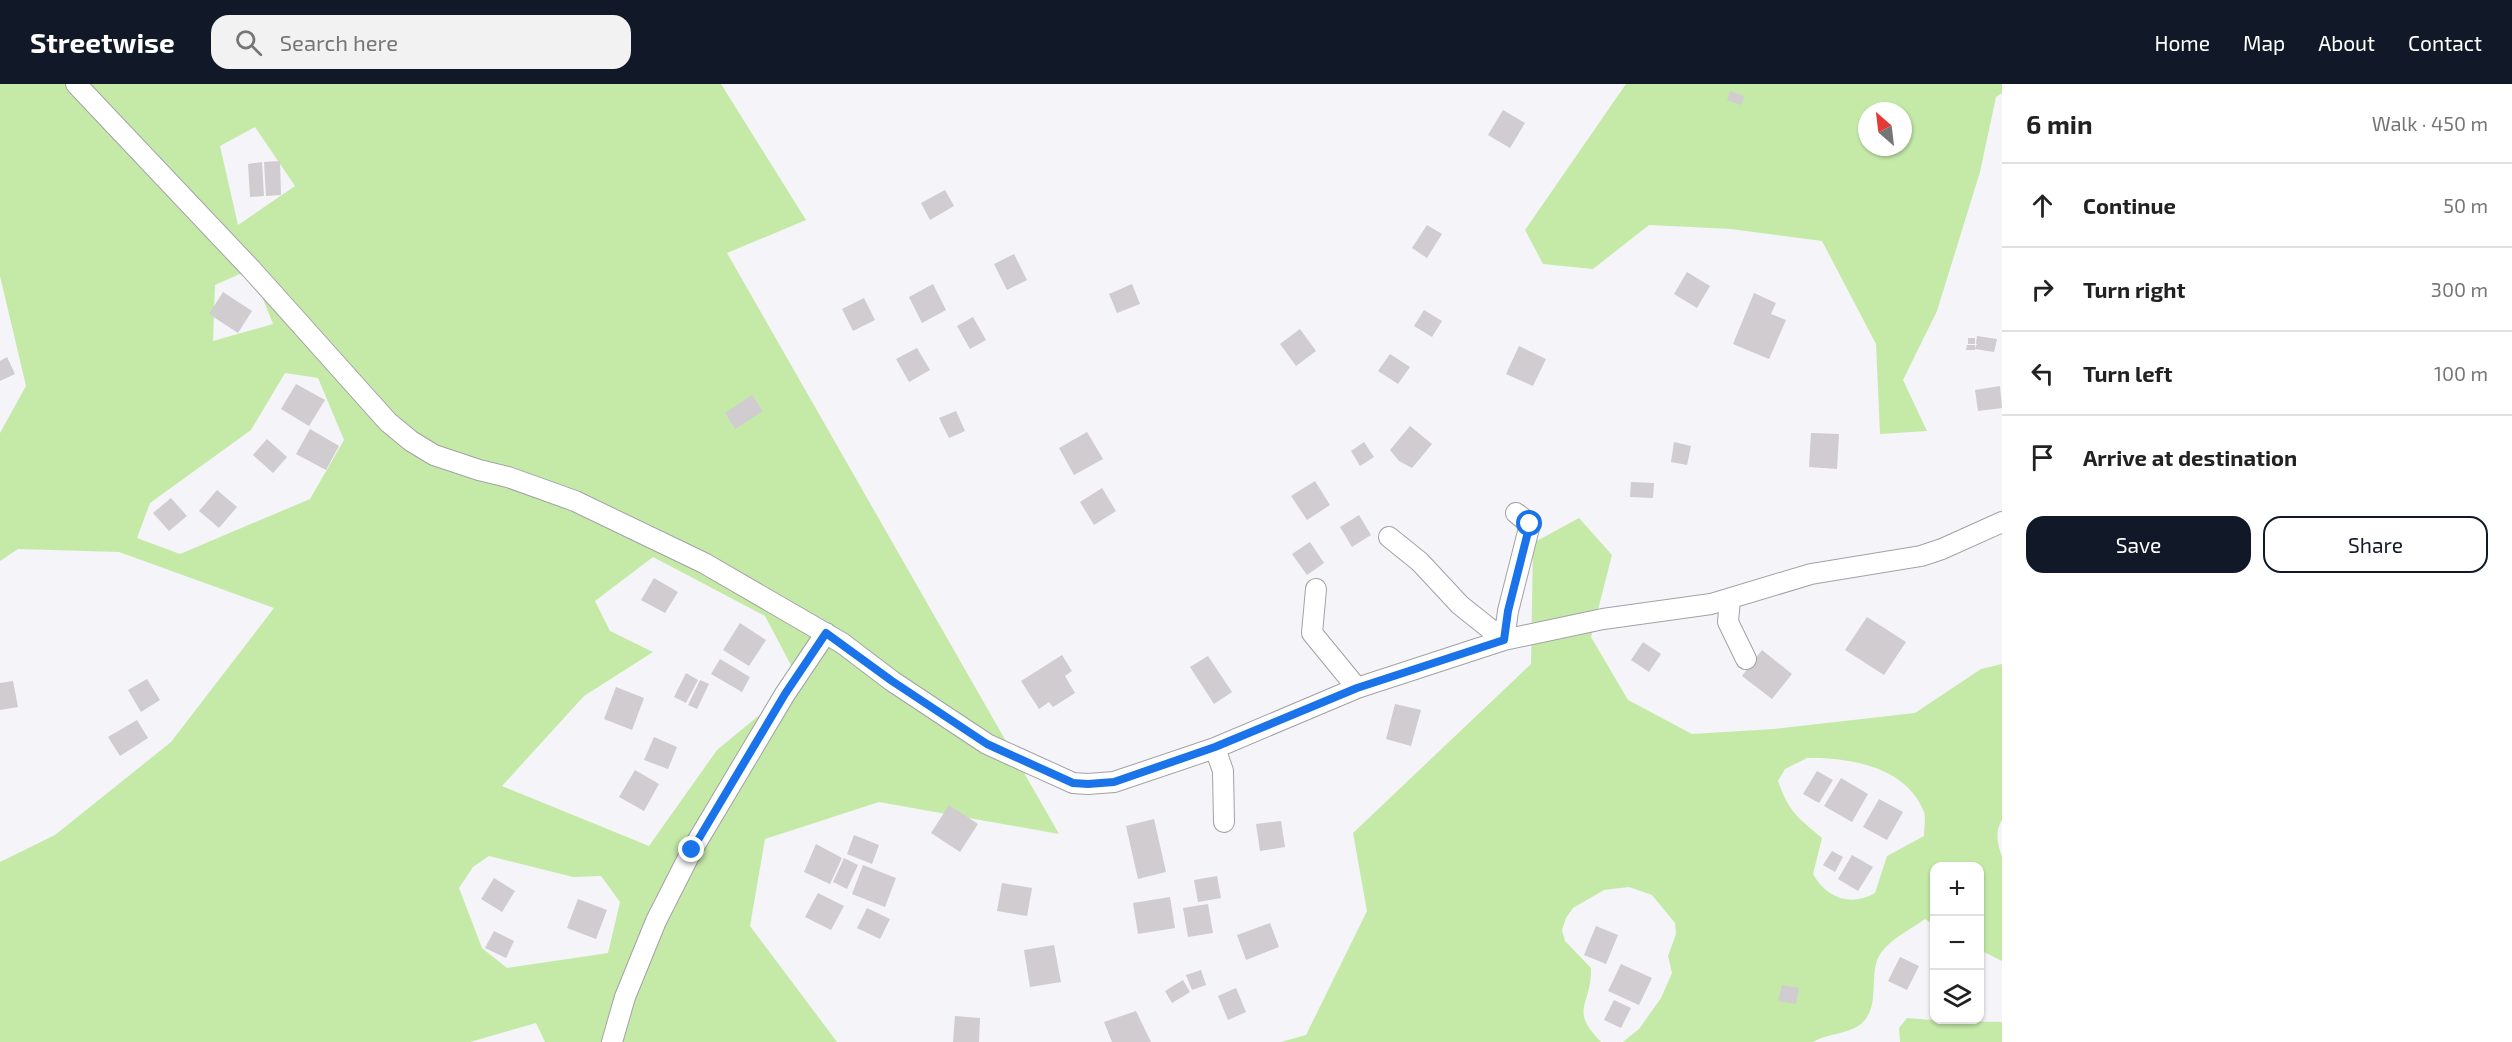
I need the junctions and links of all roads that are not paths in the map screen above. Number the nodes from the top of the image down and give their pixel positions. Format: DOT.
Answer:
graph roads {
  1 [pos="76,84"];
  2 [pos="1516,513"];
  3 [pos="2002,522"];
  4 [pos="1389,537"];
  5 [pos="1316,589"];
  6 [pos="1730,599"];
  7 [pos="826,633"];
  8 [pos="1504,640"];
  9 [pos="1746,659"];
  10 [pos="1357,688"];
  11 [pos="1215,747"];
  12 [pos="1224,822"];
  13 [pos="612,1042"];
  1 -- 7 [label="street"];
  2 -- 8 [label="street"];
  3 -- 6 [label="street"];
  4 -- 8 [label="street"];
  5 -- 10 [label="street"];
  6 -- 8 [label="street"];
  6 -- 9 [label="street"];
  7 -- 11 [label="street"];
  7 -- 13 [label="street"];
  8 -- 10 [label="street"];
  10 -- 11 [label="street"];
  11 -- 12 [label="street"];
}
